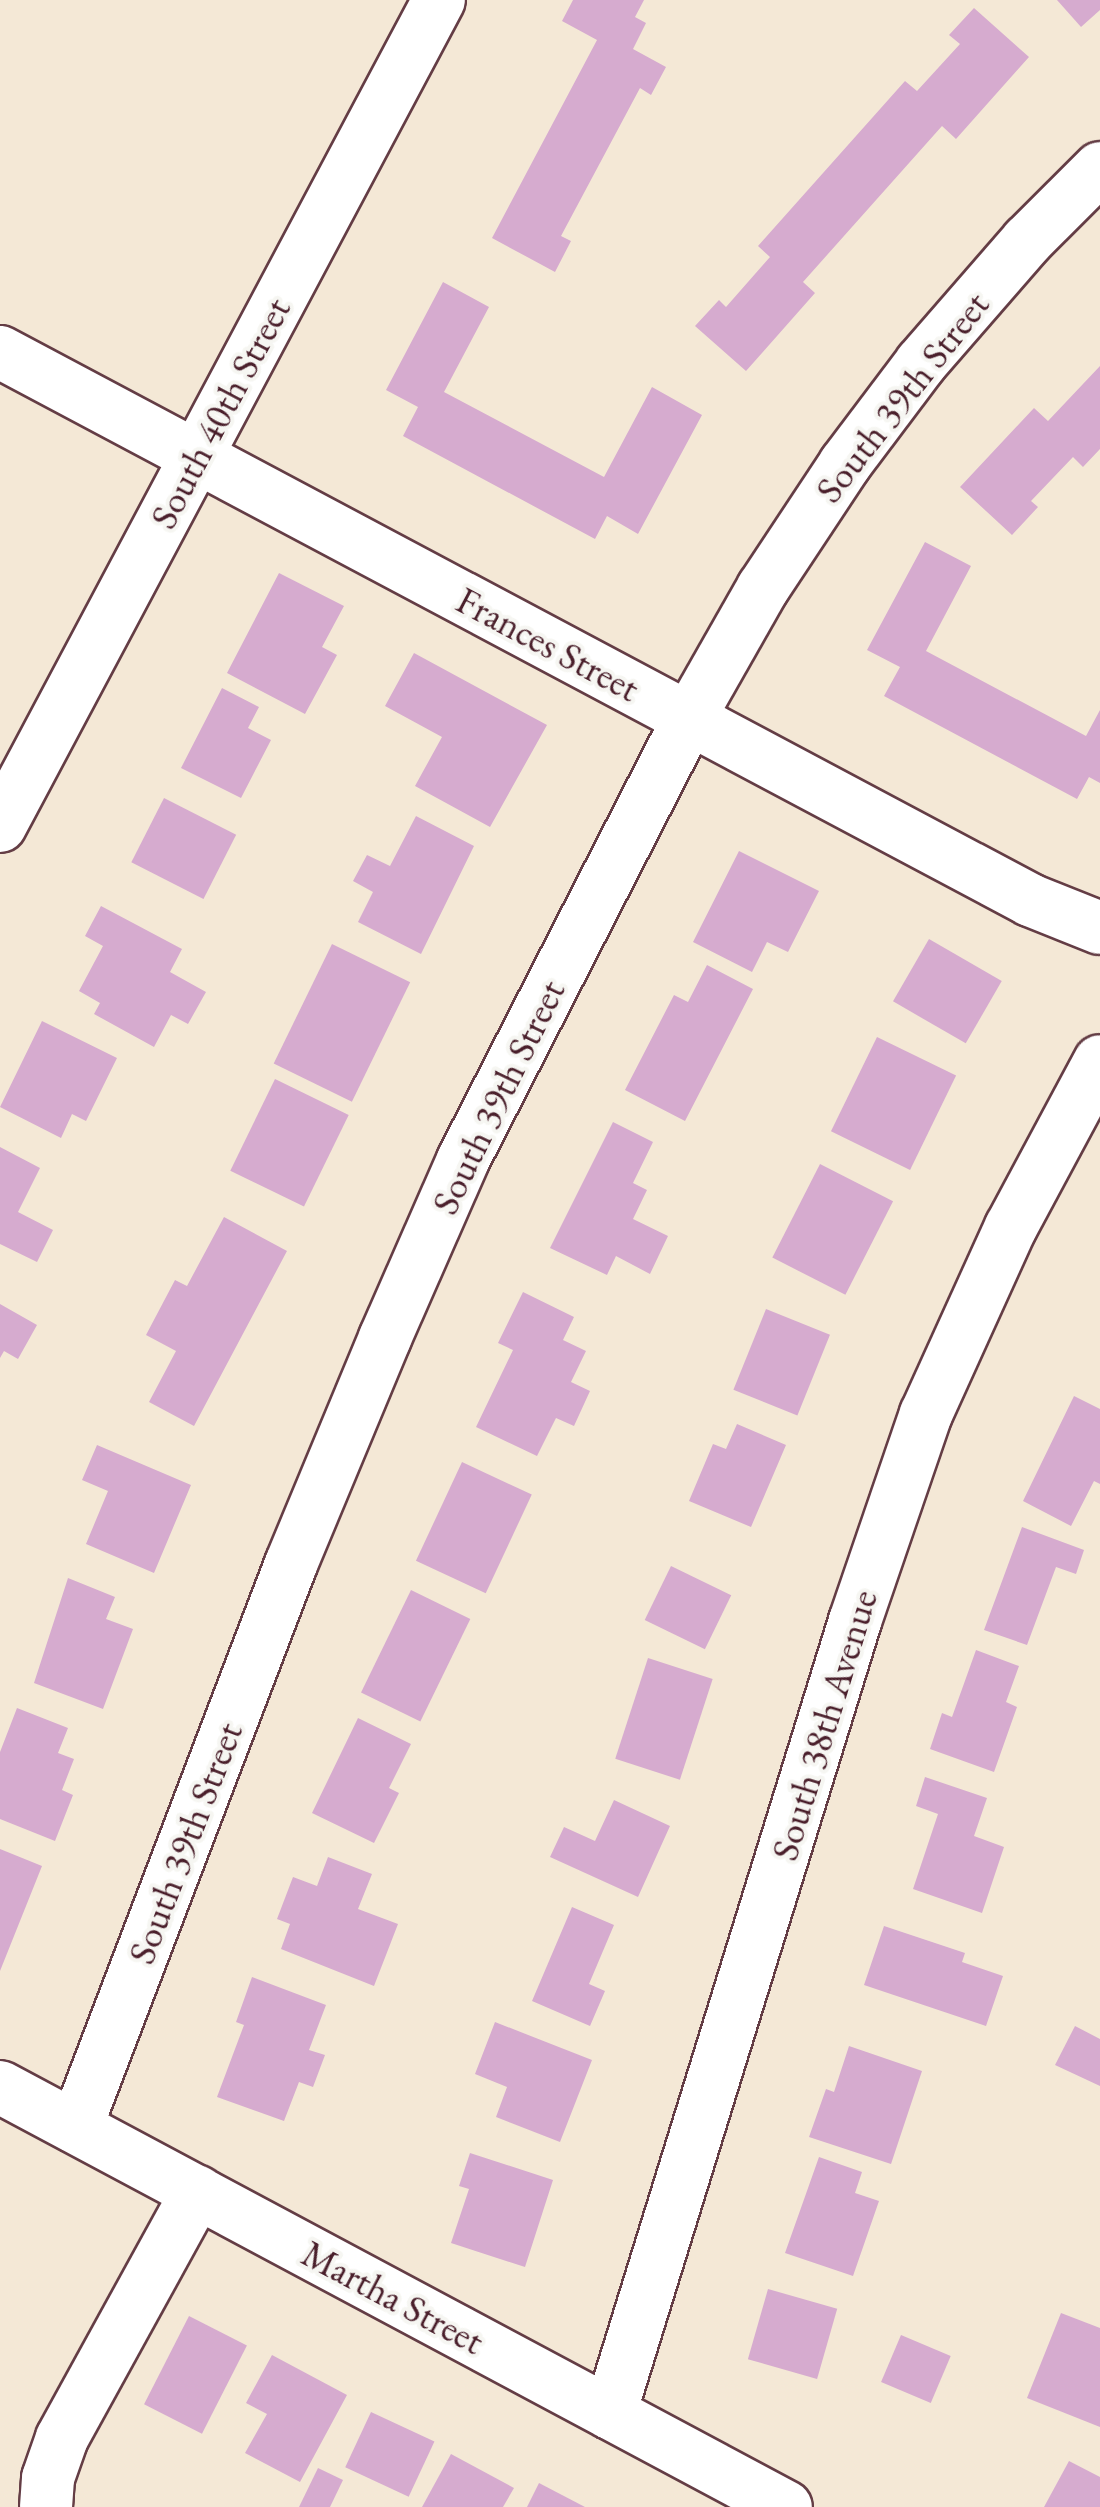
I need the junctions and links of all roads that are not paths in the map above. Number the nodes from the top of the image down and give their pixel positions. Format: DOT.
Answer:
graph roads {
  1 [pos="438,0"];
  2 [pos="1100,168"];
  3 [pos="0,352"];
  4 [pos="198,456"];
  5 [pos="689,718"];
  6 [pos="0,826"];
  7 [pos="1100,928"];
  8 [pos="1100,1061"];
  9 [pos="0,2087"];
  10 [pos="76,2128"];
  11 [pos="197,2192"];
  12 [pos="610,2413"];
  13 [pos="46,2507"];
  14 [pos="786,2507"];
  1 -- 4 [label="street, South 40th Street"];
  2 -- 5 [label="street, South 39th Street"];
  3 -- 4 [label="street, Frances Street"];
  4 -- 5 [label="street, Frances Street"];
  4 -- 6 [label="street, South 40th Street"];
  5 -- 7 [label="street, Frances Street"];
  5 -- 10 [label="street, South 39th Street"];
  8 -- 12 [label="street, South 38th Avenue"];
  9 -- 10 [label="street, Martha Street"];
  10 -- 11 [label="street, Martha Street"];
  11 -- 12 [label="street, Martha Street"];
  11 -- 13 [label="street"];
  12 -- 14 [label="street, Martha Street"];
}
